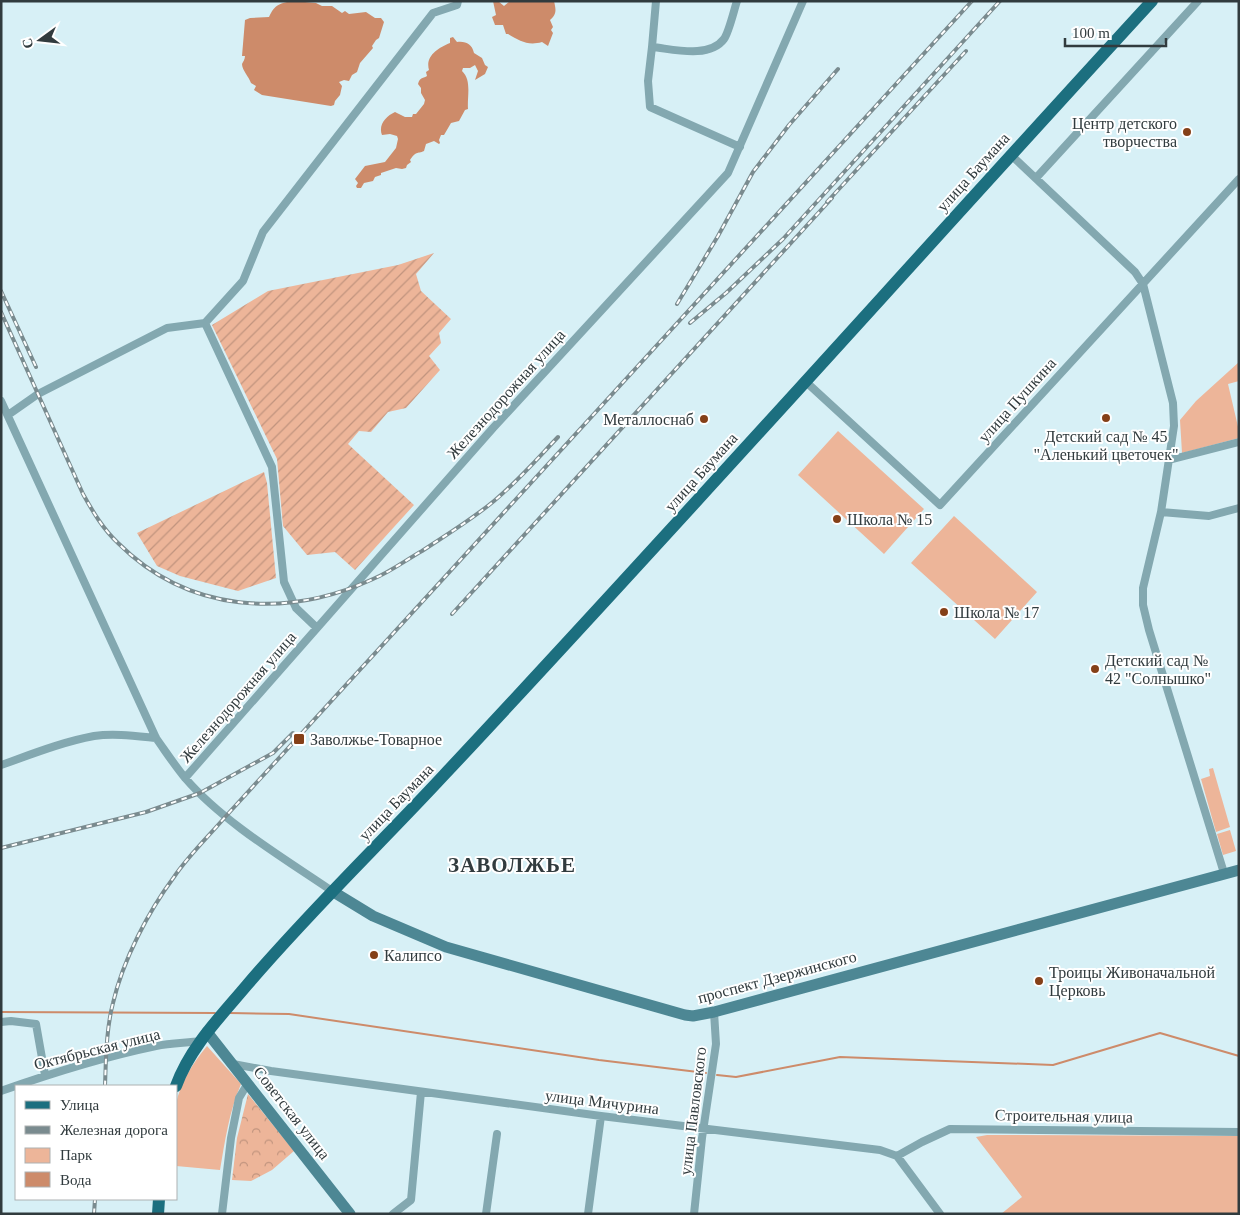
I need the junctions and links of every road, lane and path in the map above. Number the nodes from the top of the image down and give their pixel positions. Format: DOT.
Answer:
graph roads {
  1 [pos="458,1"];
  2 [pos="656,1"];
  3 [pos="737,1"];
  4 [pos="803,1"];
  5 [pos="1152,1"];
  6 [pos="1198,1"];
  7 [pos="652,47"];
  8 [pos="740,147"];
  9 [pos="1011,155"];
  10 [pos="1036,178"];
  11 [pos="1239,179"];
  12 [pos="1143,284"];
  13 [pos="205,323"];
  14 [pos="805,381"];
  15 [pos="1,401"];
  16 [pos="8,415"];
  17 [pos="1239,442"];
  18 [pos="1169,460"];
  19 [pos="1239,508"];
  20 [pos="1161,512"];
  21 [pos="317,628"];
  22 [pos="156,738"];
  23 [pos="1,765"];
  24 [pos="185,778"];
  25 [pos="1239,870"];
  26 [pos="1224,873"];
  27 [pos="332,891"];
  28 [pos="714,1012"];
  29 [pos="1,1022"];
  30 [pos="204,1036"];
  31 [pos="233,1064"];
  32 [pos="46,1075"];
  33 [pos="248,1083"];
  34 [pos="18,1085"];
  35 [pos="176,1085"];
  36 [pos="15,1086"];
  37 [pos="1,1091"];
  38 [pos="421,1092"];
  39 [pos="601,1116"];
  40 [pos="703,1128"];
  41 [pos="1239,1132"];
  42 [pos="497,1134"];
  43 [pos="897,1156"];
  44 [pos="159,1200"];
  45 [pos="158,1214"];
  46 [pos="222,1214"];
  47 [pos="350,1214"];
  48 [pos="393,1214"];
  49 [pos="486,1214"];
  50 [pos="588,1214"];
  51 [pos="694,1214"];
  52 [pos="940,1214"];
  1 -- 13 [label="street"];
  2 -- 7 [label="street"];
  3 -- 7 [label="street"];
  4 -- 8 [label="street, Железнодорожная улица"];
  5 -- 9 [label="main road, улица Баумана"];
  6 -- 10 [label="street"];
  7 -- 8 [label="street"];
  8 -- 21 [label="street, Железнодорожная улица"];
  9 -- 10 [label="street"];
  9 -- 14 [label="main road, улица Баумана"];
  10 -- 12 [label="street"];
  11 -- 12 [label="street, улица Пушкина"];
  12 -- 14 [label="street, улица Пушкина"];
  12 -- 18 [label="street"];
  13 -- 16 [label="street"];
  13 -- 21 [label="street"];
  14 -- 27 [label="main road, улица Баумана"];
  15 -- 16 [label="street"];
  16 -- 22 [label="street"];
  17 -- 18 [label="street"];
  18 -- 20 [label="street"];
  19 -- 20 [label="street"];
  20 -- 26 [label="street"];
  21 -- 24 [label="street, Железнодорожная улица"];
  22 -- 23 [label="street"];
  22 -- 24 [label="street"];
  24 -- 27 [label="street"];
  25 -- 26 [label="street, проспект Дзержинского"];
  26 -- 28 [label="street, проспект Дзержинского"];
  27 -- 28 [label="street, проспект Дзержинского"];
  27 -- 30 [label="main road, улица Баумана"];
  28 -- 40 [label="street, улица Павловского"];
  29 -- 32 [label="street"];
  30 -- 31 [label="street, Советская улица"];
  30 -- 32 [label="street, Октябрьская улица"];
  30 -- 35 [label="main road, улица Баумана"];
  31 -- 33 [label="street, Советская улица"];
  31 -- 38 [label="street, улица Мичурина"];
  32 -- 34 [label="street, Октябрьская улица"];
  33 -- 46 [label="street"];
  33 -- 47 [label="street, Советская улица"];
  36 -- 37 [label="street, Октябрьская улица"];
  38 -- 39 [label="street, улица Мичурина"];
  38 -- 48 [label="street"];
  39 -- 40 [label="street, улица Мичурина"];
  39 -- 50 [label="street"];
  40 -- 43 [label="street, улица Мичурина"];
  40 -- 51 [label="street, улица Павловского"];
  41 -- 43 [label="street, Строительная улица"];
  42 -- 49 [label="street"];
  43 -- 52 [label="street"];
  44 -- 45 [label="main road"];
}
